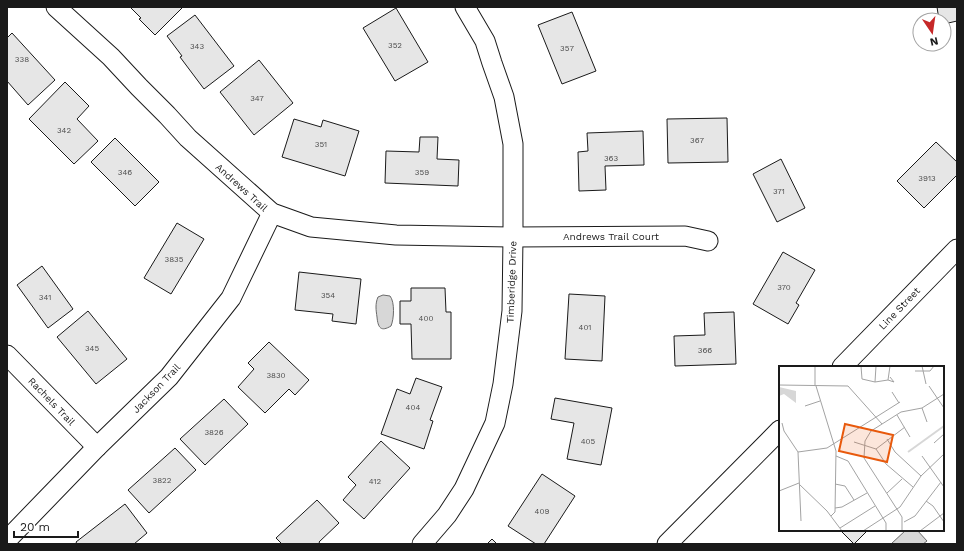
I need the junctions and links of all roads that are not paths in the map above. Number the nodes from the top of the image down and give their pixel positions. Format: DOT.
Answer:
graph roads {
  1 [pos="56,7"];
  2 [pos="465,7"];
  3 [pos="272,213"];
  4 [pos="513,237"];
  5 [pos="708,241"];
  6 [pos="957,249"];
  7 [pos="7,354"];
  8 [pos="843,366"];
  9 [pos="779,431"];
  10 [pos="97,446"];
  11 [pos="7,540"];
  12 [pos="422,544"];
  13 [pos="667,544"];
  1 -- 3 [label="street, Andrews Trail"];
  2 -- 4 [label="street, Timberidge Drive"];
  3 -- 4 [label="street, Andrews Trail"];
  3 -- 10 [label="street, Jackson Trail"];
  4 -- 5 [label="street, Andrews Trail Court"];
  4 -- 12 [label="street, Timberidge Drive"];
  6 -- 8 [label="street, Line Street"];
  7 -- 10 [label="street, Rachels Trail"];
  9 -- 13 [label="street"];
  10 -- 11 [label="street, Jackson Trail"];
}
